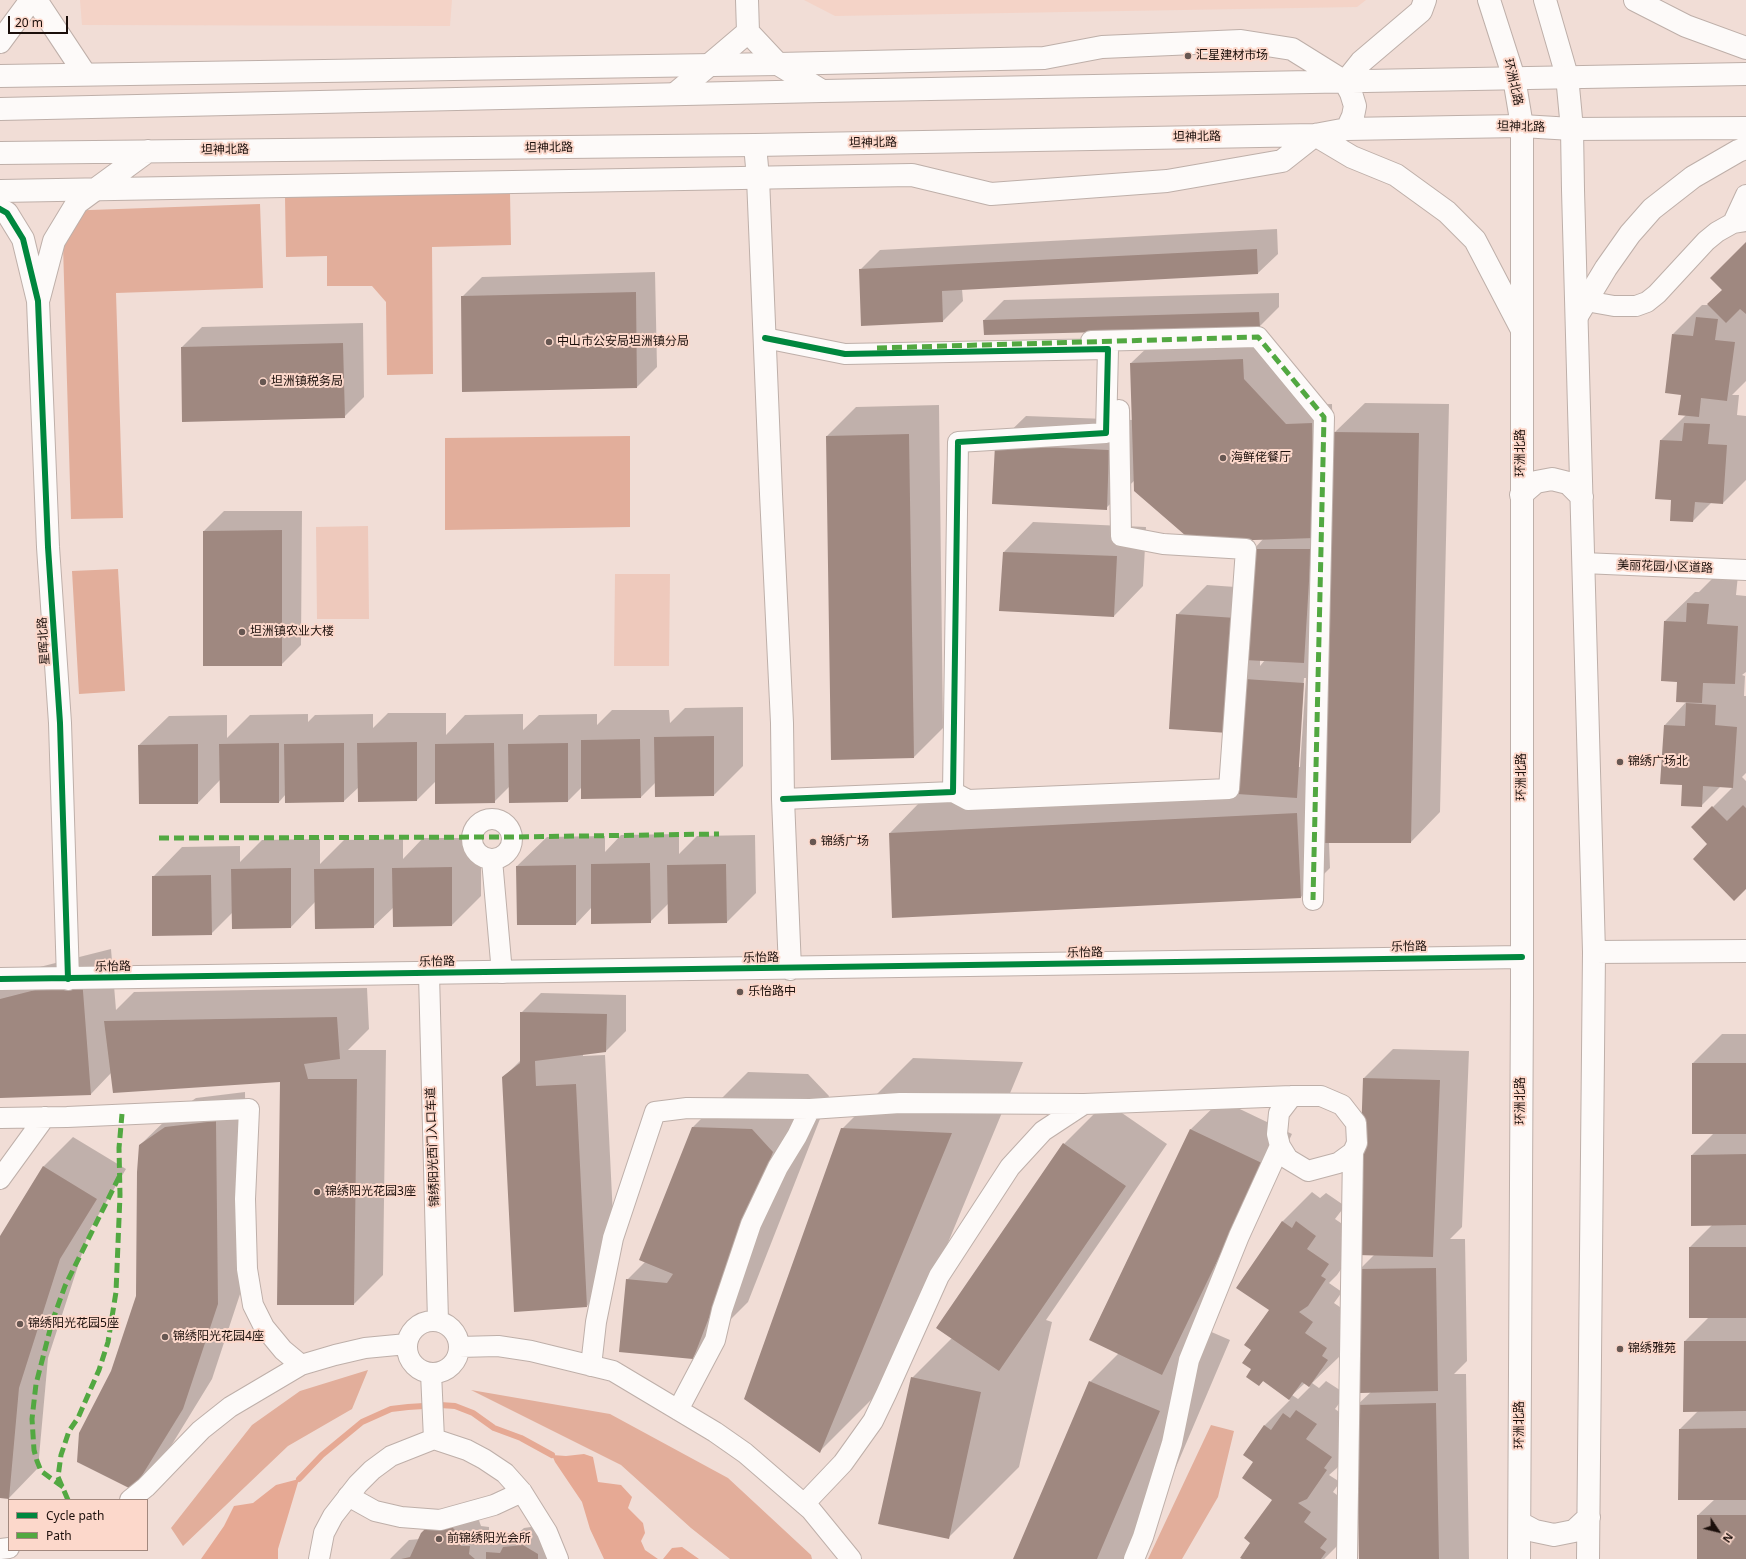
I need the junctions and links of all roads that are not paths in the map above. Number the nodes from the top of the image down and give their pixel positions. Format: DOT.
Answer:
graph roads {
  1 [pos="31,0"];
  2 [pos="36,0"];
  3 [pos="747,0"];
  4 [pos="1425,0"];
  5 [pos="1490,0"];
  6 [pos="1546,0"];
  7 [pos="1635,0"];
  8 [pos="748,32"];
  9 [pos="1714,36"];
  10 [pos="1746,36"];
  11 [pos="0,42"];
  12 [pos="1746,48"];
  13 [pos="778,64"];
  14 [pos="711,65"];
  15 [pos="85,74"];
  16 [pos="1746,74"];
  17 [pos="0,76"];
  18 [pos="1567,76"];
  19 [pos="1514,78"];
  20 [pos="1345,82"];
  21 [pos="822,91"];
  22 [pos="675,94"];
  23 [pos="116,107"];
  24 [pos="0,109"];
  25 [pos="1522,126"];
  26 [pos="1746,128"];
  27 [pos="1347,129"];
  28 [pos="1572,129"];
  29 [pos="1316,134"];
  30 [pos="755,145"];
  31 [pos="1746,148"];
  32 [pos="148,151"];
  33 [pos="0,153"];
  34 [pos="758,178"];
  35 [pos="96,189"];
  36 [pos="0,191"];
  37 [pos="1746,195"];
  38 [pos="0,209"];
  39 [pos="1740,222"];
  40 [pos="38,301"];
  41 [pos="1581,309"];
  42 [pos="1522,330"];
  43 [pos="765,338"];
  44 [pos="1272,342"];
  45 [pos="1113,349"];
  46 [pos="840,354"];
  47 [pos="1521,495"];
  48 [pos="1582,497"];
  49 [pos="1583,564"];
  50 [pos="1746,570"];
  51 [pos="953,792"];
  52 [pos="783,799"];
  53 [pos="492,860"];
  54 [pos="1313,900"];
  55 [pos="1746,951"];
  56 [pos="1594,952"];
  57 [pos="1522,957"];
  58 [pos="790,969"];
  59 [pos="502,972"];
  60 [pos="429,974"];
  61 [pos="68,978"];
  62 [pos="0,980"];
  63 [pos="1292,1096"];
  64 [pos="1084,1104"];
  65 [pos="810,1109"];
  66 [pos="45,1117"];
  67 [pos="0,1118"];
  68 [pos="1280,1146"];
  69 [pos="1352,1152"];
  70 [pos="0,1179"];
  71 [pos="438,1321"];
  72 [pos="407,1344"];
  73 [pos="459,1347"];
  74 [pos="301,1365"];
  75 [pos="591,1366"];
  76 [pos="431,1373"];
  77 [pos="678,1410"];
  78 [pos="434,1439"];
  79 [pos="522,1492"];
  80 [pos="348,1496"];
  81 [pos="131,1499"];
  82 [pos="804,1504"];
  83 [pos="1588,1518"];
  84 [pos="1520,1523"];
  85 [pos="319,1559"];
  86 [pos="558,1559"];
  87 [pos="852,1559"];
  88 [pos="1134,1559"];
  89 [pos="1347,1559"];
  90 [pos="1520,1559"];
  91 [pos="1588,1559"];
  1 -- 11 [label="main road"];
  2 -- 15 [label="main road"];
  3 -- 8 [label="main road"];
  4 -- 20 [label="main road"];
  5 -- 19 [label="main road, 环洲北路"];
  6 -- 18 [label="main road"];
  7 -- 9 [label="main road"];
  8 -- 13 [label="main road"];
  8 -- 14 [label="main road"];
  9 -- 10 [label="street"];
  9 -- 12 [label="main road"];
  13 -- 14 [label="main road"];
  13 -- 20 [label="main road"];
  13 -- 21 [label="main road"];
  14 -- 15 [label="main road"];
  14 -- 22 [label="main road"];
  15 -- 17 [label="main road"];
  15 -- 23 [label="main road"];
  16 -- 18 [label="main road"];
  18 -- 19 [label="main road"];
  18 -- 28 [label="main road"];
  19 -- 20 [label="main road"];
  19 -- 25 [label="main road, 环洲北路"];
  20 -- 21 [label="main road"];
  20 -- 27 [label="main road"];
  21 -- 22 [label="main road"];
  22 -- 23 [label="main road"];
  23 -- 24 [label="main road"];
  25 -- 27 [label="main road, 坦神北路"];
  25 -- 28 [label="main road, 坦神北路"];
  25 -- 42 [label="main road, 环洲北路"];
  26 -- 28 [label="main road, 坦神北路"];
  27 -- 29 [label="main road, 坦神北路"];
  28 -- 41 [label="main road"];
  29 -- 30 [label="main road, 坦神北路"];
  29 -- 34 [label="main road"];
  29 -- 42 [label="main road"];
  30 -- 32 [label="main road, 坦神北路"];
  30 -- 34 [label="main road"];
  31 -- 41 [label="main road"];
  32 -- 33 [label="main road, 坦神北路"];
  32 -- 35 [label="main road"];
  34 -- 35 [label="main road"];
  34 -- 43 [label="main road"];
  35 -- 36 [label="main road"];
  35 -- 40 [label="main road"];
  37 -- 39 [label="street"];
  38 -- 40 [label="main road"];
  39 -- 41 [label="street"];
  40 -- 61 [label="main road, 星晖北路"];
  41 -- 48 [label="main road"];
  42 -- 47 [label="main road, 环洲北路"];
  43 -- 46 [label="street"];
  43 -- 52 [label="main road"];
  44 -- 45 [label="street"];
  44 -- 46 [label="street"];
  44 -- 54 [label="street"];
  45 -- 46 [label="street"];
  45 -- 51 [label="street"];
  45 -- 51 [label="street"];
  47 -- 48 [label="main road"];
  47 -- 57 [label="main road, 环洲北路"];
  48 -- 49 [label="main road"];
  49 -- 50 [label="street, 美丽花园小区道路"];
  49 -- 56 [label="main road"];
  51 -- 52 [label="street"];
  52 -- 58 [label="main road"];
  53 -- 59 [label="street"];
  55 -- 56 [label="main road"];
  56 -- 83 [label="main road"];
  57 -- 58 [label="main road, 乐怡路"];
  57 -- 84 [label="main road, 环洲北路"];
  58 -- 59 [label="main road, 乐怡路"];
  59 -- 60 [label="main road, 乐怡路"];
  60 -- 61 [label="main road, 乐怡路"];
  60 -- 71 [label="street, 锦绣阳光西门入口车道"];
  61 -- 62 [label="main road, 乐怡路"];
  63 -- 64 [label="street"];
  63 -- 68 [label="street"];
  63 -- 69 [label="street"];
  64 -- 65 [label="street"];
  64 -- 82 [label="street"];
  65 -- 75 [label="street"];
  65 -- 77 [label="street"];
  66 -- 67 [label="street"];
  66 -- 70 [label="street"];
  66 -- 74 [label="street"];
  68 -- 69 [label="street"];
  68 -- 88 [label="street"];
  69 -- 89 [label="street"];
  71 -- 72 [label="street"];
  71 -- 73 [label="street"];
  72 -- 74 [label="street"];
  72 -- 76 [label="street"];
  73 -- 75 [label="street"];
  73 -- 76 [label="street"];
  74 -- 81 [label="street"];
  75 -- 77 [label="street"];
  76 -- 78 [label="street"];
  77 -- 82 [label="street"];
  78 -- 79 [label="street"];
  78 -- 80 [label="street"];
  79 -- 80 [label="street"];
  79 -- 86 [label="street"];
  80 -- 85 [label="street"];
  82 -- 87 [label="street"];
  83 -- 84 [label="main road"];
  83 -- 91 [label="main road"];
  84 -- 90 [label="main road, 环洲北路"];
}
